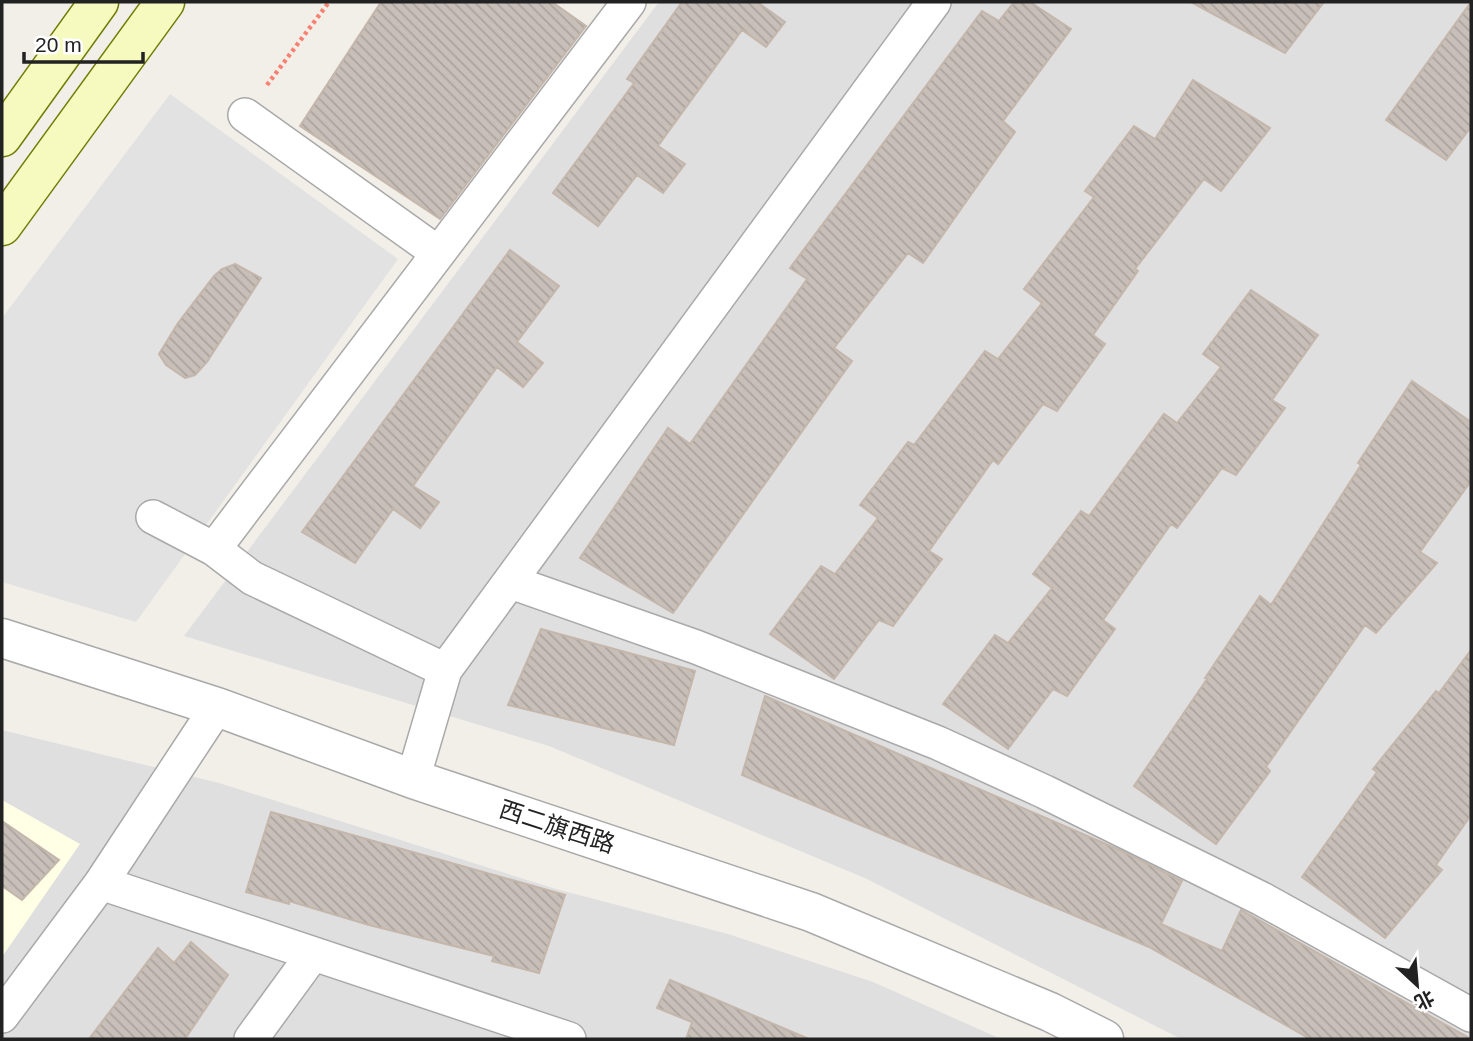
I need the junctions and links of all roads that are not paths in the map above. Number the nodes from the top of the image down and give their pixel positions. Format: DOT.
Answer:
graph roads {
  1 [pos="99,2"];
  2 [pos="165,2"];
  3 [pos="629,2"];
  4 [pos="934,2"];
  5 [pos="245,115"];
  6 [pos="2,137"];
  7 [pos="2,226"];
  8 [pos="438,253"];
  9 [pos="153,517"];
  10 [pos="214,549"];
  11 [pos="511,582"];
  12 [pos="2,638"];
  13 [pos="445,670"];
  14 [pos="217,707"];
  15 [pos="413,779"];
  16 [pos="102,883"];
  17 [pos="313,954"];
  18 [pos="1471,1015"];
  19 [pos="2,1016"];
  20 [pos="251,1039"];
  21 [pos="569,1039"];
  22 [pos="1104,1039"];
  1 -- 6 [label="main road"];
  2 -- 7 [label="main road"];
  3 -- 8 [label="street"];
  4 -- 11 [label="street"];
  5 -- 8 [label="street"];
  8 -- 10 [label="street"];
  9 -- 10 [label="street"];
  10 -- 13 [label="street"];
  11 -- 13 [label="street"];
  11 -- 18 [label="street"];
  12 -- 14 [label="street, 西二旗西路"];
  13 -- 15 [label="street"];
  14 -- 15 [label="street, 西二旗西路"];
  14 -- 16 [label="street"];
  15 -- 22 [label="street, 西二旗西路"];
  16 -- 17 [label="street"];
  16 -- 19 [label="street"];
  17 -- 20 [label="street"];
  17 -- 21 [label="street"];
}
